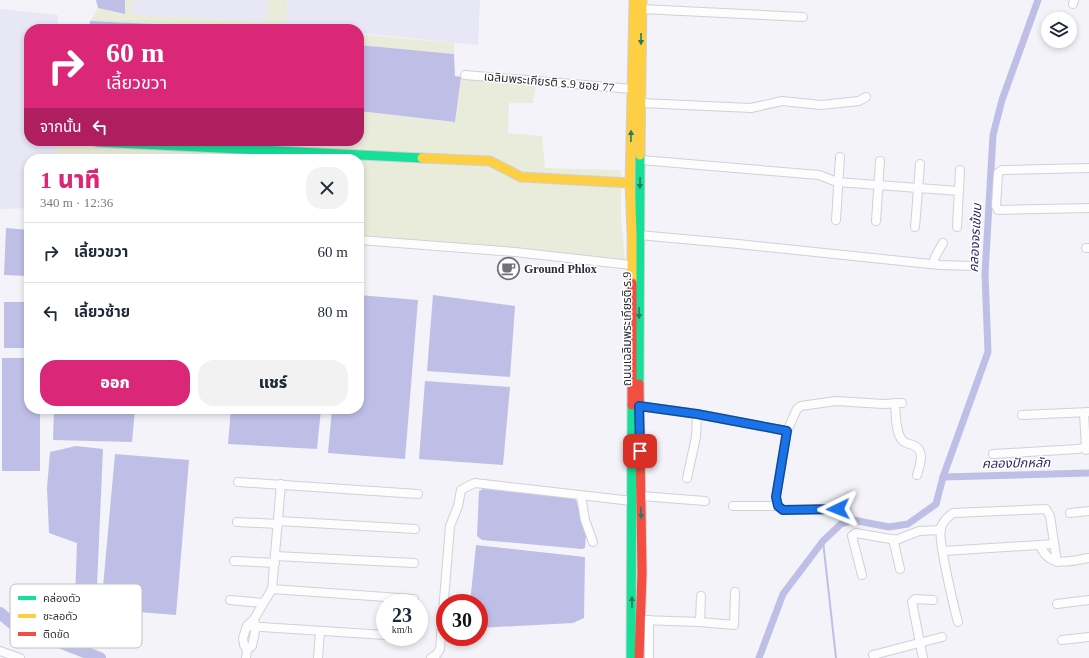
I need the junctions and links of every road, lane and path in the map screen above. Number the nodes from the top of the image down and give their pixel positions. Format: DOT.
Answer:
graph roads {
  1 [pos="634,0"];
  2 [pos="642,4"];
  3 [pos="803,16"];
  4 [pos="465,74"];
  5 [pos="632,89"];
  6 [pos="866,97"];
  7 [pos="641,103"];
  8 [pos="180,146"];
  9 [pos="345,154"];
  10 [pos="364,155"];
  11 [pos="840,157"];
  12 [pos="641,160"];
  13 [pos="880,161"];
  14 [pos="920,164"];
  15 [pos="1089,168"];
  16 [pos="960,170"];
  17 [pos="837,182"];
  18 [pos="630,183"];
  19 [pos="878,186"];
  20 [pos="919,189"];
  21 [pos="959,192"];
  22 [pos="1089,208"];
  23 [pos="836,220"];
  24 [pos="876,221"];
  25 [pos="916,227"];
  26 [pos="957,227"];
  27 [pos="639,235"];
  28 [pos="364,240"];
  29 [pos="943,243"];
  30 [pos="933,264"];
  31 [pos="631,265"];
  32 [pos="972,266"];
  33 [pos="639,406"];
  34 [pos="1086,412"];
  35 [pos="697,414"];
  36 [pos="1022,415"];
  37 [pos="787,431"];
  38 [pos="1086,449"];
  39 [pos="993,454"];
  40 [pos="917,475"];
  41 [pos="687,478"];
  42 [pos="238,482"];
  43 [pos="281,484"];
  44 [pos="418,494"];
  45 [pos="581,496"];
  46 [pos="640,496"];
  47 [pos="632,501"];
  48 [pos="705,501"];
  49 [pos="733,506"];
  50 [pos="780,508"];
  51 [pos="838,509"];
  52 [pos="1089,511"];
  53 [pos="1070,513"];
  54 [pos="237,522"];
  55 [pos="279,522"];
  56 [pos="415,529"];
  57 [pos="940,530"];
  58 [pos="893,539"];
  59 [pos="593,542"];
  60 [pos="1054,544"];
  61 [pos="1040,545"];
  62 [pos="943,552"];
  63 [pos="1089,558"];
  64 [pos="275,559"];
  65 [pos="234,561"];
  66 [pos="1057,562"];
  67 [pos="414,563"];
  68 [pos="900,570"];
  69 [pos="862,575"];
  70 [pos="272,589"];
  71 [pos="735,592"];
  72 [pos="376,596"];
  73 [pos="701,596"];
  74 [pos="230,600"];
  75 [pos="933,600"];
  76 [pos="1089,600"];
  77 [pos="263,603"];
  78 [pos="1057,604"];
  79 [pos="645,620"];
  80 [pos="700,622"];
  81 [pos="958,622"];
  82 [pos="255,623"];
  83 [pos="320,631"];
  84 [pos="376,634"];
  85 [pos="942,637"];
  86 [pos="1089,637"];
  87 [pos="1062,640"];
  88 [pos="635,641"];
  89 [pos="920,642"];
  90 [pos="0,651"];
  91 [pos="247,654"];
  92 [pos="873,655"];
  93 [pos="20,658"];
  94 [pos="318,658"];
  95 [pos="431,658"];
  96 [pos="631,658"];
  97 [pos="639,658"];
  98 [pos="649,658"];
  99 [pos="923,658"];
  1 -- 5 [label="main road, ถนนเฉลิมพระเกียรติ ร.9"];
  2 -- 3 [label="street"];
  2 -- 7 [label="main road, ถนนเฉลิมพระเกียรติ ร.9, one-way"];
  4 -- 5 [label="street, เฉลิมพระเกียรติ ร.9 ซอย 77"];
  18 -- 5 [label="main road, ถนนเฉลิมพระเกียรติ ร.9, one-way"];
  6 -- 7 [label="street"];
  7 -- 12 [label="main road, ถนนเฉลิมพระเกียรติ ร.9"];
  8 -- 9 [label="main road"];
  10 -- 18 [label="main road"];
  11 -- 17 [label="street"];
  12 -- 17 [label="street"];
  12 -- 27 [label="main road, ถนนเฉลิมพระเกียรติ ร.9, one-way"];
  13 -- 19 [label="street"];
  14 -- 20 [label="street"];
  15 -- 22 [label="street"];
  16 -- 21 [label="street"];
  17 -- 19 [label="street"];
  17 -- 23 [label="street"];
  18 -- 31 [label="main road, ถนนเฉลิมพระเกียรติ ร.9"];
  19 -- 20 [label="street"];
  19 -- 24 [label="street"];
  20 -- 21 [label="street"];
  20 -- 25 [label="street"];
  21 -- 26 [label="street"];
  27 -- 30 [label="street"];
  27 -- 33 [label="main road, ถนนเฉลิมพระเกียรติ ร.9, one-way"];
  28 -- 31 [label="street"];
  29 -- 30 [label="street"];
  30 -- 32 [label="street"];
  31 -- 47 [label="main road, ถนนเฉลิมพระเกียรติ ร.9"];
  33 -- 35 [label="street"];
  33 -- 46 [label="main road, ถนนเฉลิมพระเกียรติ ร.9"];
  34 -- 36 [label="street"];
  34 -- 38 [label="street"];
  35 -- 37 [label="street"];
  35 -- 41 [label="street"];
  37 -- 40 [label="street"];
  37 -- 50 [label="street"];
  38 -- 39 [label="street"];
  42 -- 43 [label="street"];
  43 -- 44 [label="street"];
  43 -- 55 [label="street"];
  45 -- 47 [label="street"];
  45 -- 59 [label="street"];
  45 -- 95 [label="street"];
  46 -- 48 [label="street"];
  46 -- 79 [label="main road, ถนนเฉลิมพระเกียรติ ร.9, one-way"];
  88 -- 47 [label="main road, ถนนเฉลิมพระเกียรติ ร.9, one-way"];
  49 -- 50 [label="street"];
  50 -- 51 [label="street"];
  52 -- 53 [label="street"];
  54 -- 55 [label="street"];
  55 -- 56 [label="street"];
  55 -- 64 [label="street"];
  57 -- 58 [label="street"];
  57 -- 60 [label="street"];
  57 -- 62 [label="street"];
  58 -- 68 [label="street"];
  58 -- 69 [label="street"];
  60 -- 61 [label="street"];
  60 -- 66 [label="street"];
  61 -- 62 [label="street"];
  61 -- 66 [label="street"];
  62 -- 81 [label="street"];
  63 -- 66 [label="street"];
  64 -- 65 [label="street"];
  64 -- 67 [label="street"];
  64 -- 70 [label="street"];
  70 -- 72 [label="street"];
  70 -- 77 [label="street"];
  71 -- 80 [label="street"];
  73 -- 80 [label="street"];
  74 -- 77 [label="street"];
  75 -- 89 [label="street"];
  76 -- 78 [label="street"];
  77 -- 82 [label="street"];
  79 -- 80 [label="street"];
  79 -- 88 [label="main road, ถนนเฉลิมพระเกียรติ ร.9"];
  79 -- 98 [label="street"];
  82 -- 83 [label="street"];
  82 -- 91 [label="street"];
  82 -- 91 [label="street"];
  83 -- 84 [label="street"];
  83 -- 94 [label="street"];
  85 -- 89 [label="street"];
  86 -- 87 [label="street"];
  88 -- 96 [label="main road, ถนนเฉลิมพระเกียรติ ร.9"];
  88 -- 97 [label="main road, ถนนเฉลิมพระเกียรติ ร.9"];
  89 -- 92 [label="street"];
  89 -- 99 [label="street"];
  90 -- 93 [label="street"];
}
